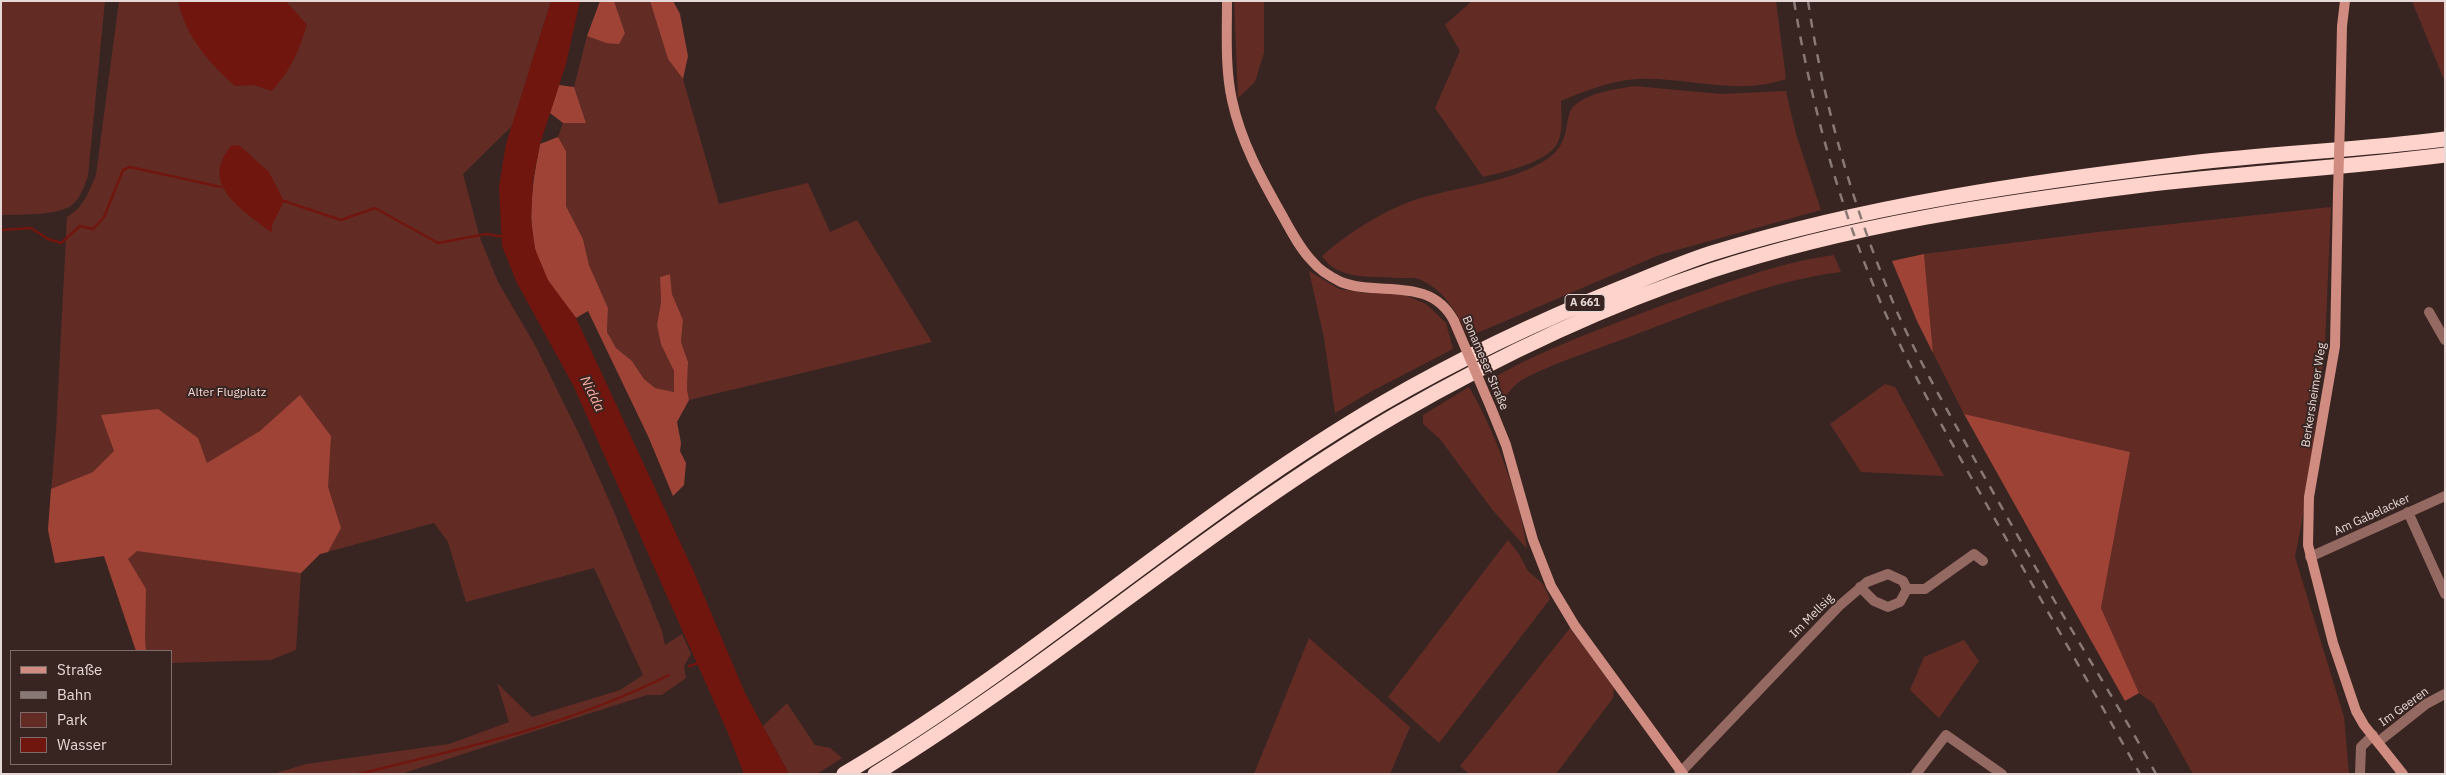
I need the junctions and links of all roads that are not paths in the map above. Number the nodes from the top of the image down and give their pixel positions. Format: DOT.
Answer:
graph roads {
  1 [pos="1227,1"];
  2 [pos="2345,1"];
  3 [pos="2445,139"];
  4 [pos="2445,155"];
  5 [pos="2429,312"];
  6 [pos="2445,340"];
  7 [pos="2445,496"];
  8 [pos="2408,512"];
  9 [pos="2310,557"];
  10 [pos="1983,561"];
  11 [pos="1860,587"];
  12 [pos="1907,589"];
  13 [pos="2445,594"];
  14 [pos="2445,694"];
  15 [pos="2376,738"];
  16 [pos="1682,773"];
  17 [pos="844,774"];
  18 [pos="875,774"];
  19 [pos="1916,774"];
  20 [pos="2002,774"];
  21 [pos="2360,774"];
  22 [pos="2403,774"];
  1 -- 16 [label="street, Bonameser Straße, bridge"];
  2 -- 9 [label="street, Berkersheimer Weg, bridge"];
  3 -- 17 [label="highway, A 661"];
  4 -- 18 [label="highway, A 661"];
  5 -- 6 [label="street"];
  7 -- 8 [label="street, Am Gabelacker"];
  8 -- 9 [label="street, Am Gabelacker"];
  8 -- 13 [label="street"];
  9 -- 15 [label="street, Berkersheimer Weg"];
  10 -- 12 [label="street"];
  11 -- 12 [label="street, Im Mellsig"];
  11 -- 12 [label="street"];
  11 -- 16 [label="street, Im Mellsig"];
  14 -- 15 [label="street, Im Geeren"];
  15 -- 21 [label="street"];
  15 -- 22 [label="street, Berkersheimer Weg"];
  19 -- 20 [label="street"];
}
